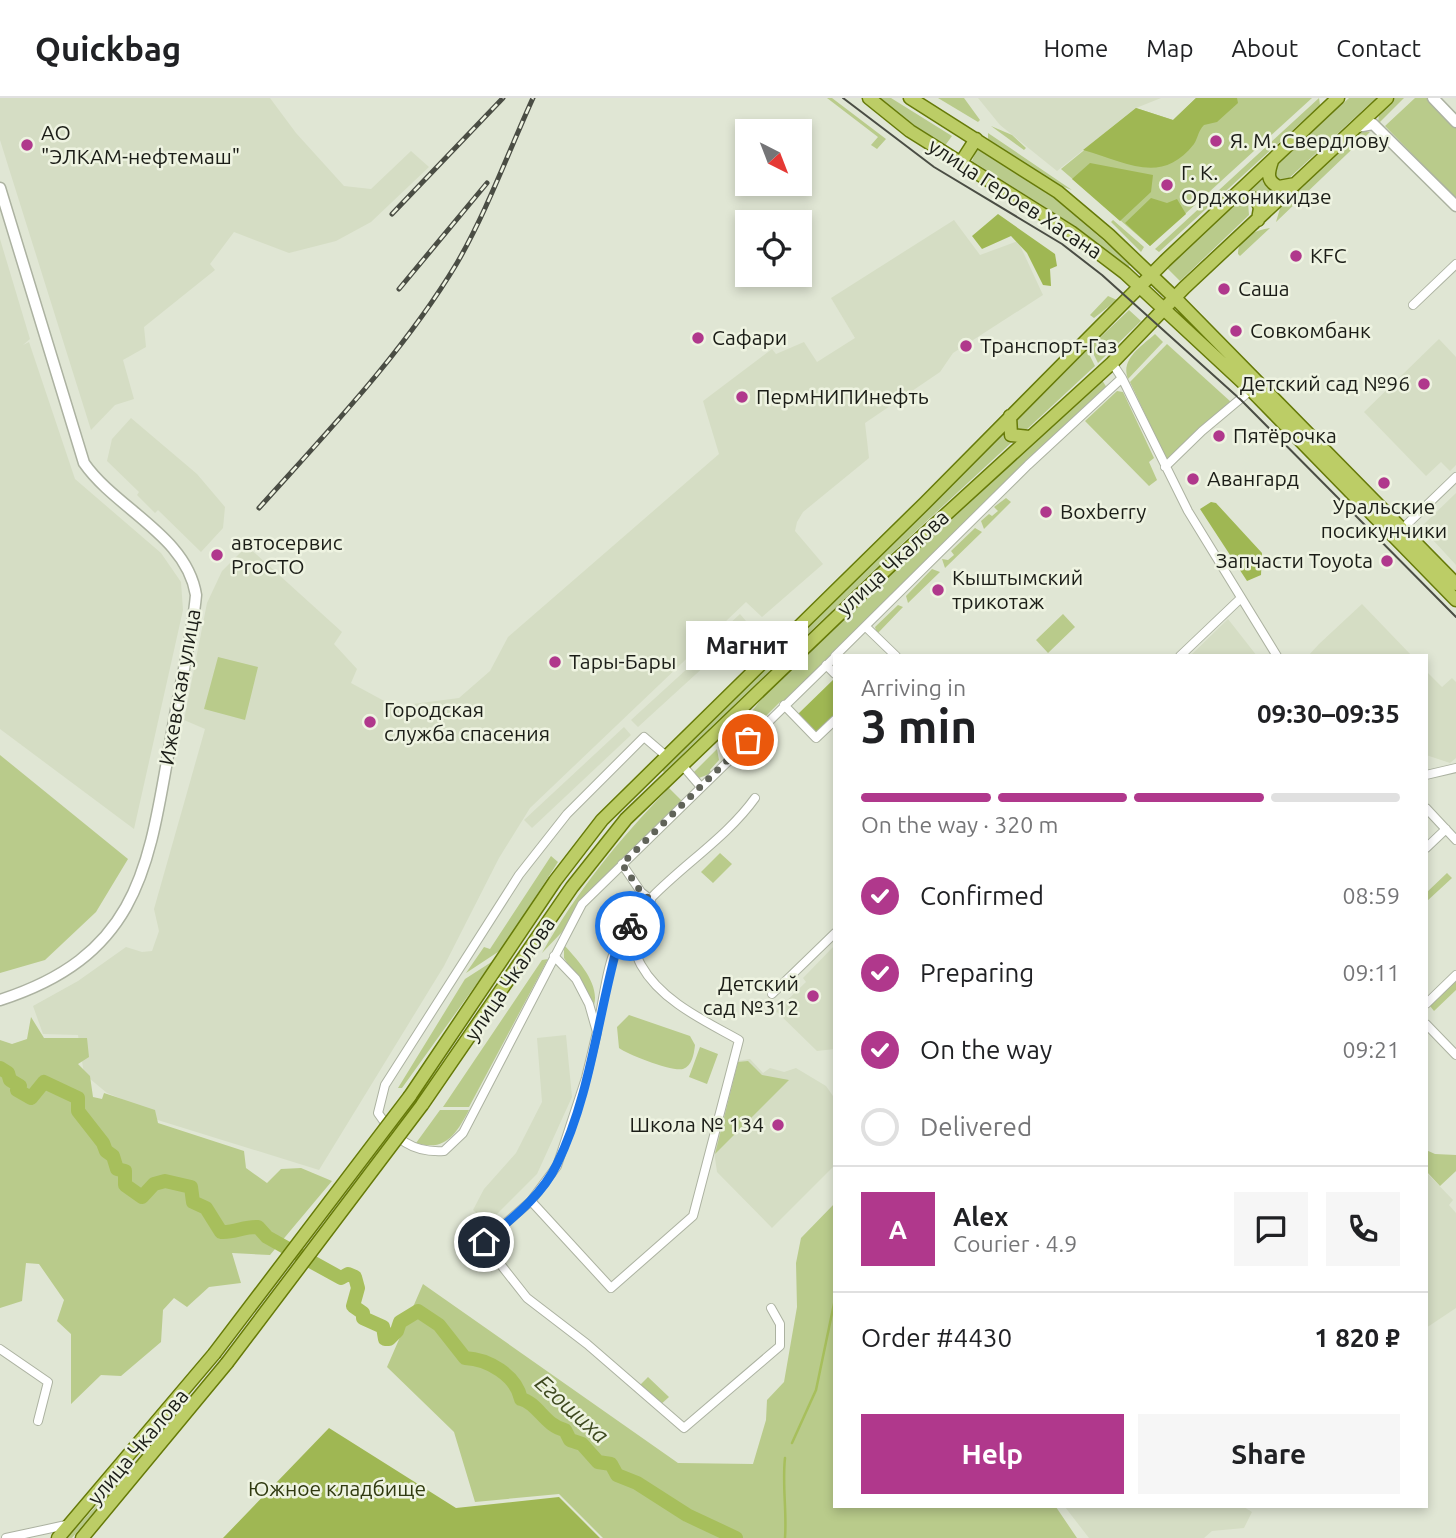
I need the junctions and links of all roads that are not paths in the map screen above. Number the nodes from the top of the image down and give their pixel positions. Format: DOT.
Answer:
graph roads {
  1 [pos="869,98"];
  2 [pos="910,98"];
  3 [pos="1338,98"];
  4 [pos="1387,98"];
  5 [pos="1433,98"];
  6 [pos="1456,122"];
  7 [pos="1354,128"];
  8 [pos="976,139"];
  9 [pos="1274,158"];
  10 [pos="960,164"];
  11 [pos="1295,184"];
  12 [pos="0,188"];
  13 [pos="1233,197"];
  14 [pos="1456,206"];
  15 [pos="1258,221"];
  16 [pos="1456,264"];
  17 [pos="1152,275"];
  18 [pos="1140,287"];
  19 [pos="1175,298"];
  20 [pos="1413,304"];
  21 [pos="1164,310"];
  22 [pos="1112,363"];
  23 [pos="1122,378"];
  24 [pos="1251,390"];
  25 [pos="1010,416"];
  26 [pos="1029,437"];
  27 [pos="1165,467"];
  28 [pos="1456,477"];
  29 [pos="1398,533"];
  30 [pos="1456,584"];
  31 [pos="1241,598"];
  32 [pos="1456,600"];
  33 [pos="866,627"];
  34 [pos="838,654"];
  35 [pos="895,654"];
  36 [pos="1182,654"];
  37 [pos="1276,654"];
  38 [pos="833,659"];
  39 [pos="826,665"];
  40 [pos="833,672"];
  41 [pos="785,705"];
  42 [pos="833,722"];
  43 [pos="665,755"];
  44 [pos="682,765"];
  45 [pos="1456,768"];
  46 [pos="1428,775"];
  47 [pos="701,787"];
  48 [pos="755,798"];
  49 [pos="1428,810"];
  50 [pos="1446,829"];
  51 [pos="1456,840"];
  52 [pos="1428,846"];
  53 [pos="622,864"];
  54 [pos="651,900"];
  55 [pos="631,923"];
  56 [pos="833,935"];
  57 [pos="554,956"];
  58 [pos="1456,975"];
  59 [pos="772,994"];
  60 [pos="0,1000"];
  61 [pos="1428,1002"];
  62 [pos="1428,1026"];
  63 [pos="597,1032"];
  64 [pos="1456,1055"];
  65 [pos="531,1201"];
  66 [pos="771,1308"];
  67 [pos="0,1349"];
  68 [pos="38,1422"];
  69 [pos="75,1522"];
  70 [pos="6,1538"];
  71 [pos="58,1538"];
  72 [pos="82,1538"];
  1 -- 10 [label="main road, улица Героев Хасана"];
  2 -- 8 [label="main road, улица Героев Хасана"];
  3 -- 9 [label="main road, улица Чкалова"];
  4 -- 7 [label="main road, улица Чкалова"];
  5 -- 6 [label="street"];
  7 -- 11 [label="main road, улица Чкалова"];
  7 -- 14 [label="street"];
  8 -- 10 [label="main road"];
  8 -- 17 [label="main road, улица Героев Хасана"];
  9 -- 11 [label="main road"];
  9 -- 13 [label="main road, улица Чкалова"];
  10 -- 18 [label="main road, улица Героев Хасана"];
  11 -- 15 [label="main road, улица Чкалова"];
  12 -- 60 [label="street, Ижевская улица"];
  13 -- 15 [label="main road"];
  13 -- 17 [label="main road, улица Чкалова"];
  15 -- 19 [label="main road, улица Чкалова"];
  16 -- 20 [label="street"];
  17 -- 18 [label="main road, улица Чкалова"];
  17 -- 19 [label="main road, улица Героев Хасана"];
  18 -- 21 [label="main road, улица Героев Хасана"];
  18 -- 25 [label="main road, улица Чкалова"];
  19 -- 21 [label="main road, улица Чкалова"];
  19 -- 29 [label="main road, улица Героев Хасана"];
  21 -- 22 [label="main road, улица Чкалова"];
  21 -- 24 [label="main road, улица Героев Хасана"];
  22 -- 23 [label="street"];
  22 -- 26 [label="main road, улица Чкалова"];
  23 -- 27 [label="street"];
  23 -- 33 [label="street"];
  24 -- 27 [label="street"];
  24 -- 29 [label="main road, улица Героев Хасана"];
  25 -- 26 [label="main road"];
  25 -- 43 [label="main road, улица Чкалова"];
  26 -- 44 [label="main road, улица Чкалова"];
  27 -- 31 [label="street"];
  28 -- 29 [label="street"];
  29 -- 30 [label="main road, улица Героев Хасана"];
  29 -- 32 [label="main road, улица Героев Хасана"];
  31 -- 36 [label="street"];
  31 -- 37 [label="street"];
  33 -- 34 [label="street"];
  33 -- 35 [label="street"];
  38 -- 39 [label="street"];
  39 -- 40 [label="street"];
  39 -- 41 [label="street"];
  41 -- 42 [label="street"];
  41 -- 47 [label="street"];
  43 -- 57 [label="street"];
  43 -- 69 [label="main road, улица Чкалова, bridge"];
  44 -- 47 [label="street"];
  44 -- 72 [label="main road, улица Чкалова, bridge"];
  45 -- 46 [label="street"];
  47 -- 53 [label="street"];
  48 -- 54 [label="street"];
  49 -- 50 [label="street"];
  50 -- 51 [label="street"];
  50 -- 52 [label="street"];
  53 -- 54 [label="street"];
  53 -- 57 [label="street"];
  54 -- 55 [label="street"];
  55 -- 63 [label="street"];
  55 -- 65 [label="street"];
  56 -- 59 [label="street"];
  57 -- 63 [label="street, улица Чкалова"];
  58 -- 61 [label="street"];
  62 -- 64 [label="street"];
  63 -- 65 [label="street"];
  65 -- 66 [label="street"];
  67 -- 68 [label="street"];
  69 -- 70 [label="street"];
  69 -- 71 [label="main road, улица Чкалова"];
}
